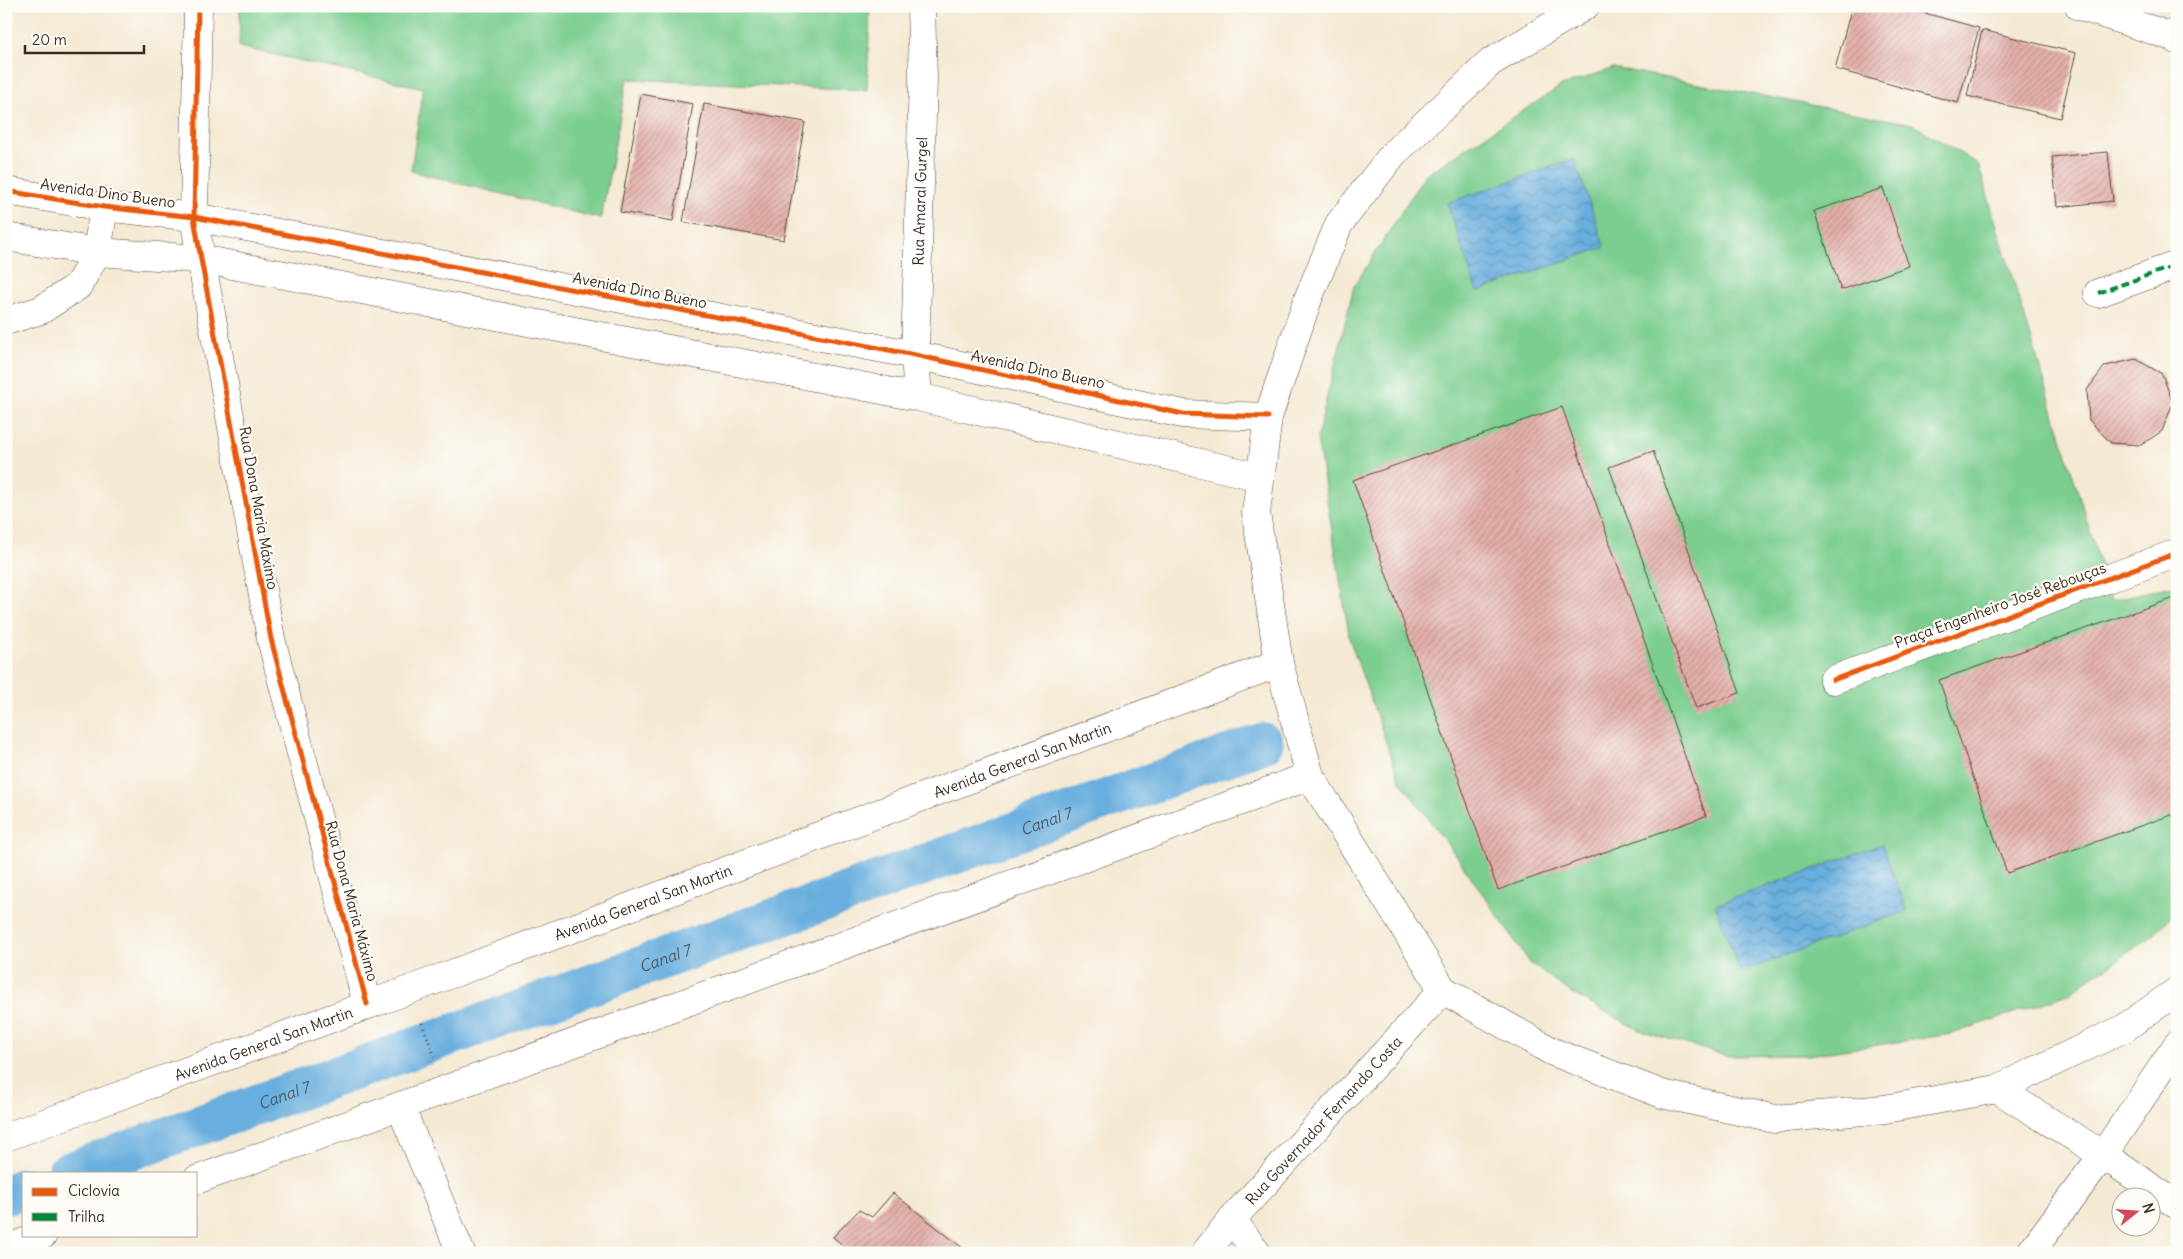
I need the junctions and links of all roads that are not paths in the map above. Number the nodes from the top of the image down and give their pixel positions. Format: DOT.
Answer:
graph roads {
  1 [pos="198,6"];
  2 [pos="921,6"];
  3 [pos="2079,6"];
  4 [pos="1581,7"];
  5 [pos="2176,38"];
  6 [pos="6,191"];
  7 [pos="104,208"];
  8 [pos="194,217"];
  9 [pos="6,236"];
  10 [pos="97,252"];
  11 [pos="201,259"];
  12 [pos="2177,265"];
  13 [pos="2098,293"];
  14 [pos="6,321"];
  15 [pos="915,355"];
  16 [pos="918,397"];
  17 [pos="1268,417"];
  18 [pos="1260,477"];
  19 [pos="2177,553"];
  20 [pos="1279,663"];
  21 [pos="1833,680"];
  22 [pos="1310,776"];
  23 [pos="1443,990"];
  24 [pos="2177,992"];
  25 [pos="367,1004"];
  26 [pos="2177,1045"];
  27 [pos="1997,1089"];
  28 [pos="400,1106"];
  29 [pos="6,1137"];
  30 [pos="2103,1155"];
  31 [pos="198,1179"];
  32 [pos="2177,1205"];
  33 [pos="1232,1220"];
  34 [pos="40,1236"];
  35 [pos="6,1249"];
  36 [pos="461,1253"];
  37 [pos="1205,1253"];
  38 [pos="1257,1253"];
  39 [pos="2030,1253"];
  1 -- 8 [label="street, Rua Dona Maria Máximo"];
  2 -- 15 [label="street, Rua Amaral Gurgel"];
  3 -- 5 [label="street"];
  4 -- 17 [label="street"];
  6 -- 7 [label="street, Avenida Dino Bueno"];
  7 -- 8 [label="street, Avenida Dino Bueno"];
  7 -- 10 [label="street"];
  8 -- 11 [label="street, Rua Dona Maria Máximo"];
  8 -- 15 [label="street, Avenida Dino Bueno"];
  9 -- 10 [label="street"];
  10 -- 11 [label="street"];
  10 -- 14 [label="street"];
  11 -- 16 [label="street"];
  11 -- 25 [label="street, Rua Dona Maria Máximo"];
  12 -- 13 [label="street"];
  15 -- 16 [label="street, Rua Amaral Gurgel"];
  15 -- 17 [label="street, Avenida Dino Bueno"];
  16 -- 18 [label="street"];
  17 -- 18 [label="street"];
  18 -- 20 [label="street"];
  19 -- 21 [label="street, Praça Engenheiro José Rebouças"];
  20 -- 22 [label="street"];
  20 -- 25 [label="street, Avenida General San Martin"];
  22 -- 23 [label="street"];
  22 -- 28 [label="street"];
  23 -- 27 [label="street"];
  23 -- 33 [label="street, Rua Governador Fernando Costa"];
  24 -- 27 [label="street"];
  25 -- 29 [label="street, Avenida General San Martin"];
  26 -- 30 [label="street"];
  27 -- 30 [label="street"];
  28 -- 31 [label="street"];
  28 -- 36 [label="street"];
  30 -- 32 [label="street"];
  30 -- 39 [label="street"];
  33 -- 37 [label="street, Rua Governador Fernando Costa"];
  33 -- 38 [label="street"];
  34 -- 35 [label="street"];
}
